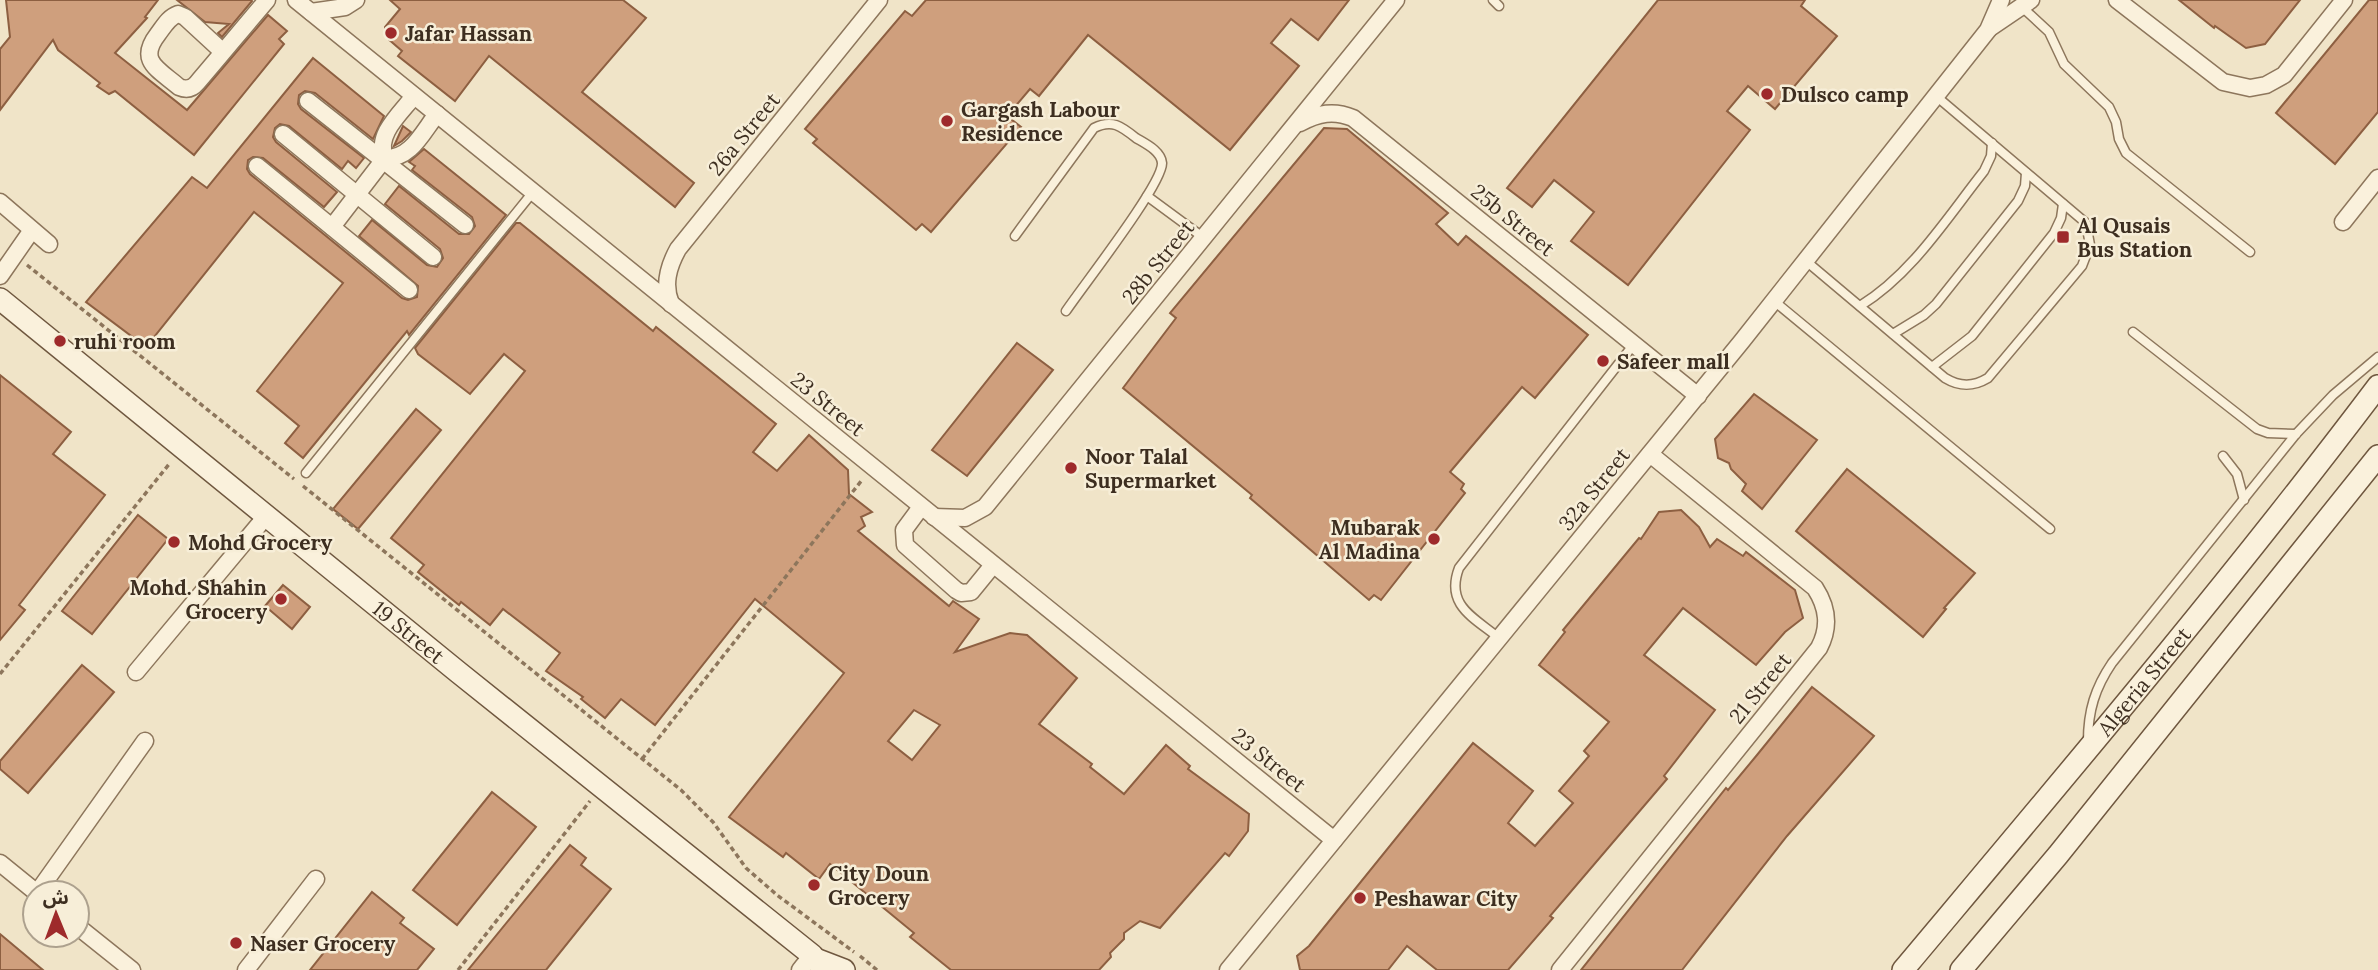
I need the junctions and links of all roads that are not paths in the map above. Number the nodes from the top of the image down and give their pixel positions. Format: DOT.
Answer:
graph roads {
  1 [pos="267,0"];
  2 [pos="296,0"];
  3 [pos="356,0"];
  4 [pos="879,0"];
  5 [pos="1396,0"];
  6 [pos="2001,0"];
  7 [pos="2117,0"];
  8 [pos="2344,0"];
  9 [pos="2026,4"];
  10 [pos="311,12"];
  11 [pos="1988,30"];
  12 [pos="223,52"];
  13 [pos="414,96"];
  14 [pos="1936,96"];
  15 [pos="309,102"];
  16 [pos="437,114"];
  17 [pos="1293,129"];
  18 [pos="283,134"];
  19 [pos="1992,143"];
  20 [pos="384,159"];
  21 [pos="257,166"];
  22 [pos="2026,173"];
  23 [pos="2378,178"];
  24 [pos="533,192"];
  25 [pos="357,194"];
  26 [pos="1147,196"];
  27 [pos="0,202"];
  28 [pos="2063,204"];
  29 [pos="2343,222"];
  30 [pos="465,225"];
  31 [pos="332,228"];
  32 [pos="32,230"];
  33 [pos="1015,236"];
  34 [pos="1204,239"];
  35 [pos="50,244"];
  36 [pos="2250,252"];
  37 [pos="433,257"];
  38 [pos="1806,261"];
  39 [pos="0,276"];
  40 [pos="409,290"];
  41 [pos="0,299"];
  42 [pos="1774,301"];
  43 [pos="671,304"];
  44 [pos="1860,306"];
  45 [pos="1066,311"];
  46 [pos="2133,332"];
  47 [pos="1893,334"];
  48 [pos="1634,344"];
  49 [pos="2378,357"];
  50 [pos="1932,367"];
  51 [pos="2378,386"];
  52 [pos="1698,396"];
  53 [pos="2295,434"];
  54 [pos="1650,454"];
  55 [pos="2223,456"];
  56 [pos="2378,456"];
  57 [pos="306,473"];
  58 [pos="2244,500"];
  59 [pos="921,507"];
  60 [pos="267,515"];
  61 [pos="934,517"];
  62 [pos="2050,529"];
  63 [pos="993,565"];
  64 [pos="1499,638"];
  65 [pos="136,672"];
  66 [pos="145,741"];
  67 [pos="2088,749"];
  68 [pos="1334,840"];
  69 [pos="0,863"];
  70 [pos="47,879"];
  71 [pos="316,879"];
  72 [pos="21,880"];
  73 [pos="1990,936"];
  74 [pos="91,937"];
  75 [pos="814,964"];
  76 [pos="1234,968"];
  77 [pos="132,970"];
  78 [pos="246,970"];
  79 [pos="844,970"];
  80 [pos="1560,970"];
  81 [pos="1903,970"];
  82 [pos="1961,970"];
  83 [pos="1977,970"];
  1 -- 12 [label="street"];
  2 -- 10 [label="street, 23 Street"];
  3 -- 10 [label="street"];
  4 -- 43 [label="street, 26a Street"];
  5 -- 17 [label="street, 28b Street"];
  6 -- 11 [label="street, 32a Street"];
  7 -- 8 [label="street"];
  9 -- 11 [label="street, 32a Street"];
  9 -- 36 [label="lane"];
  10 -- 13 [label="street, 23 Street"];
  11 -- 14 [label="street, 32a Street"];
  12 -- 12 [label="street"];
  13 -- 16 [label="street, 23 Street"];
  13 -- 20 [label="street"];
  14 -- 19 [label="lane"];
  14 -- 38 [label="street, 32a Street"];
  15 -- 20 [label="street"];
  16 -- 20 [label="street"];
  16 -- 24 [label="street, 23 Street"];
  17 -- 34 [label="street, 28b Street"];
  17 -- 48 [label="street, 25b Street"];
  18 -- 25 [label="street"];
  19 -- 22 [label="lane"];
  19 -- 44 [label="lane"];
  20 -- 25 [label="street"];
  20 -- 30 [label="street"];
  21 -- 31 [label="street"];
  22 -- 28 [label="lane"];
  22 -- 47 [label="lane"];
  23 -- 29 [label="street"];
  24 -- 43 [label="street, 23 Street"];
  24 -- 57 [label="lane"];
  25 -- 31 [label="street"];
  25 -- 37 [label="street"];
  26 -- 33 [label="lane"];
  26 -- 34 [label="lane"];
  26 -- 45 [label="lane"];
  27 -- 32 [label="street"];
  28 -- 50 [label="lane"];
  28 -- 50 [label="lane"];
  31 -- 40 [label="street"];
  32 -- 35 [label="street"];
  32 -- 39 [label="street"];
  34 -- 61 [label="street, 28b Street"];
  38 -- 42 [label="street, 32a Street"];
  38 -- 44 [label="lane"];
  41 -- 60 [label="main road, 19 Street"];
  42 -- 52 [label="street, 32a Street"];
  42 -- 62 [label="lane"];
  43 -- 59 [label="street, 23 Street"];
  44 -- 47 [label="lane"];
  46 -- 53 [label="lane"];
  47 -- 50 [label="lane"];
  48 -- 52 [label="street, 25b Street"];
  48 -- 64 [label="lane"];
  49 -- 53 [label="lane"];
  51 -- 67 [label="main road, Algeria Street"];
  52 -- 54 [label="street, 32a Street"];
  53 -- 58 [label="lane"];
  54 -- 64 [label="street, 32a Street"];
  54 -- 80 [label="street, 21 Street"];
  55 -- 58 [label="lane"];
  56 -- 73 [label="main road, Algeria Street"];
  58 -- 67 [label="lane"];
  59 -- 61 [label="street, 23 Street"];
  59 -- 63 [label="street"];
  60 -- 65 [label="street"];
  60 -- 75 [label="main road, 19 Street"];
  61 -- 63 [label="street, 23 Street"];
  63 -- 68 [label="street, 23 Street"];
  64 -- 68 [label="street, 32a Street"];
  66 -- 70 [label="street"];
  67 -- 81 [label="main road, Algeria Street"];
  68 -- 76 [label="street, 32a Street"];
  69 -- 72 [label="street"];
  71 -- 78 [label="street"];
  73 -- 82 [label="main road, Algeria Street"];
  73 -- 83 [label="main road"];
  74 -- 77 [label="street"];
  75 -- 79 [label="main road, 19 Street"];
}
